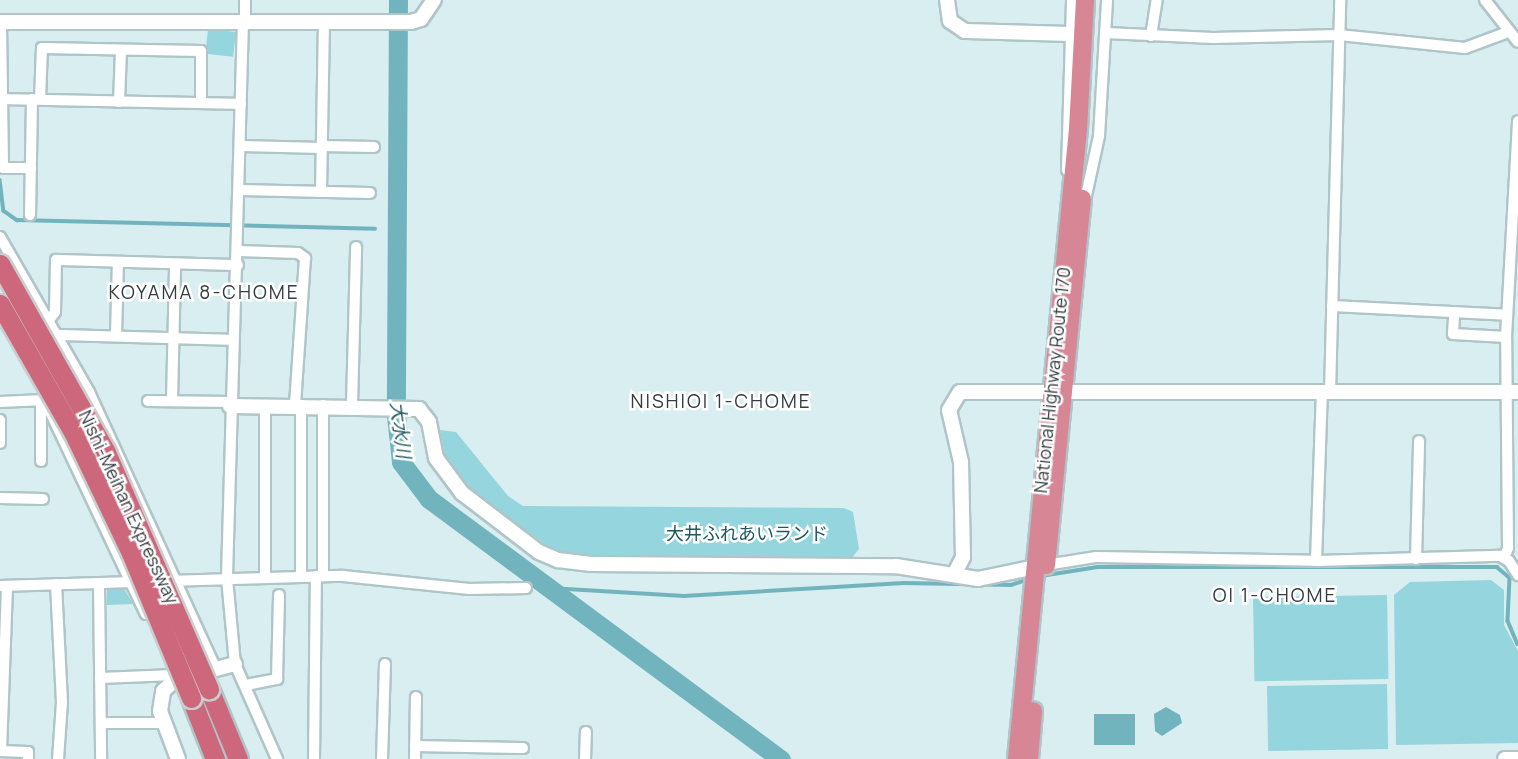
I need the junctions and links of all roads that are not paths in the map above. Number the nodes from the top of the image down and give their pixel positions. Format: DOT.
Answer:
graph roads {
  1 [pos="245,0"];
  2 [pos="434,0"];
  3 [pos="947,0"];
  4 [pos="1072,0"];
  5 [pos="1085,0"];
  6 [pos="1096,0"];
  7 [pos="1107,0"];
  8 [pos="1157,0"];
  9 [pos="1340,0"];
  10 [pos="1485,0"];
  11 [pos="244,21"];
  12 [pos="324,21"];
  13 [pos="1,22"];
  14 [pos="1508,32"];
  15 [pos="1106,33"];
  16 [pos="1071,34"];
  17 [pos="1339,35"];
  18 [pos="1152,36"];
  19 [pos="1518,42"];
  20 [pos="121,50"];
  21 [pos="1,69"];
  22 [pos="2,99"];
  23 [pos="36,99"];
  24 [pos="119,102"];
  25 [pos="201,103"];
  26 [pos="242,104"];
  27 [pos="1,118"];
  28 [pos="1518,121"];
  29 [pos="241,146"];
  30 [pos="322,147"];
  31 [pos="374,147"];
  32 [pos="31,168"];
  33 [pos="240,190"];
  34 [pos="321,192"];
  35 [pos="370,193"];
  36 [pos="1069,200"];
  37 [pos="1515,209"];
  38 [pos="30,215"];
  39 [pos="1079,226"];
  40 [pos="0,237"];
  41 [pos="356,247"];
  42 [pos="239,251"];
  43 [pos="118,262"];
  44 [pos="0,264"];
  45 [pos="175,264"];
  46 [pos="238,265"];
  47 [pos="0,304"];
  48 [pos="1332,306"];
  49 [pos="1507,315"];
  50 [pos="1454,317"];
  51 [pos="49,320"];
  52 [pos="0,322"];
  53 [pos="1510,333"];
  54 [pos="57,335"];
  55 [pos="116,336"];
  56 [pos="174,338"];
  57 [pos="233,340"];
  58 [pos="1058,390"];
  59 [pos="1326,391"];
  60 [pos="1511,392"];
  61 [pos="43,400"];
  62 [pos="148,401"];
  63 [pos="172,401"];
  64 [pos="0,402"];
  65 [pos="231,404"];
  66 [pos="298,405"];
  67 [pos="323,405"];
  68 [pos="352,405"];
  69 [pos="265,406"];
  70 [pos="0,420"];
  71 [pos="1419,440"];
  72 [pos="0,443"];
  73 [pos="41,460"];
  74 [pos="0,498"];
  75 [pos="43,499"];
  76 [pos="1416,559"];
  77 [pos="1316,561"];
  78 [pos="1511,563"];
  79 [pos="1040,567"];
  80 [pos="954,575"];
  81 [pos="1518,575"];
  82 [pos="319,576"];
  83 [pos="265,577"];
  84 [pos="301,577"];
  85 [pos="227,578"];
  86 [pos="178,581"];
  87 [pos="132,583"];
  88 [pos="56,584"];
  89 [pos="99,584"];
  90 [pos="3,586"];
  91 [pos="526,588"];
  92 [pos="279,595"];
  93 [pos="3,625"];
  94 [pos="234,664"];
  95 [pos="385,664"];
  96 [pos="216,669"];
  97 [pos="100,678"];
  98 [pos="174,678"];
  99 [pos="246,685"];
  100 [pos="416,696"];
  101 [pos="214,698"];
  102 [pos="101,723"];
  103 [pos="165,723"];
  104 [pos="586,732"];
  105 [pos="415,746"];
  106 [pos="523,748"];
  107 [pos="0,751"];
  108 [pos="28,759"];
  109 [pos="58,759"];
  110 [pos="102,759"];
  111 [pos="178,759"];
  112 [pos="215,759"];
  113 [pos="238,759"];
  114 [pos="248,759"];
  115 [pos="277,759"];
  116 [pos="314,759"];
  117 [pos="382,759"];
  118 [pos="415,759"];
  119 [pos="585,759"];
  120 [pos="1017,759"];
  121 [pos="1029,759"];
  122 [pos="1505,759"];
  123 [pos="1518,759"];
  1 -- 11 [label="street"];
  2 -- 12 [label="street"];
  3 -- 16 [label="street"];
  4 -- 16 [label="street"];
  5 -- 36 [label="highway, National Highway Route 170"];
  6 -- 39 [label="highway, National Highway Route 170"];
  7 -- 15 [label="street"];
  8 -- 18 [label="street"];
  9 -- 17 [label="street"];
  10 -- 14 [label="street"];
  11 -- 12 [label="street"];
  11 -- 13 [label="street"];
  11 -- 26 [label="street"];
  12 -- 30 [label="street"];
  13 -- 21 [label="street"];
  14 -- 17 [label="street"];
  14 -- 19 [label="street"];
  15 -- 18 [label="street"];
  15 -- 39 [label="street"];
  16 -- 36 [label="street"];
  17 -- 18 [label="street"];
  17 -- 48 [label="street"];
  20 -- 23 [label="street"];
  20 -- 24 [label="street"];
  20 -- 25 [label="street"];
  21 -- 22 [label="street"];
  22 -- 23 [label="street"];
  22 -- 27 [label="street"];
  23 -- 24 [label="street"];
  23 -- 32 [label="street"];
  24 -- 25 [label="street"];
  25 -- 26 [label="street"];
  26 -- 29 [label="street"];
  27 -- 32 [label="street"];
  28 -- 37 [label="street"];
  29 -- 30 [label="street"];
  29 -- 33 [label="street"];
  30 -- 31 [label="street"];
  30 -- 34 [label="street"];
  32 -- 38 [label="street"];
  33 -- 34 [label="street"];
  33 -- 42 [label="street"];
  34 -- 35 [label="street"];
  36 -- 58 [label="highway, National Highway Route 170"];
  37 -- 49 [label="street"];
  39 -- 58 [label="highway, National Highway Route 170"];
  40 -- 51 [label="street"];
  41 -- 68 [label="street"];
  42 -- 46 [label="street"];
  42 -- 66 [label="street"];
  43 -- 45 [label="street"];
  43 -- 51 [label="street"];
  43 -- 55 [label="street"];
  44 -- 101 [label="highway, Nishi-Meihan Expressway, bridge"];
  45 -- 46 [label="street"];
  45 -- 56 [label="street"];
  46 -- 57 [label="street"];
  47 -- 112 [label="highway, Nishi-Meihan Expressway, bridge"];
  48 -- 49 [label="street"];
  48 -- 59 [label="street"];
  49 -- 53 [label="street"];
  50 -- 53 [label="street"];
  51 -- 54 [label="street"];
  52 -- 61 [label="street"];
  53 -- 60 [label="street"];
  54 -- 55 [label="street"];
  54 -- 86 [label="street"];
  55 -- 56 [label="street"];
  56 -- 57 [label="street"];
  56 -- 63 [label="street"];
  57 -- 65 [label="street"];
  58 -- 59 [label="street"];
  58 -- 79 [label="highway, National Highway Route 170"];
  58 -- 80 [label="street"];
  59 -- 60 [label="street"];
  59 -- 77 [label="street"];
  60 -- 78 [label="street"];
  61 -- 64 [label="street"];
  61 -- 73 [label="street"];
  61 -- 87 [label="street"];
  62 -- 63 [label="street"];
  63 -- 65 [label="street"];
  65 -- 69 [label="street"];
  65 -- 85 [label="street"];
  66 -- 67 [label="street"];
  66 -- 69 [label="street"];
  66 -- 84 [label="street"];
  67 -- 68 [label="street"];
  67 -- 82 [label="street"];
  68 -- 80 [label="street"];
  69 -- 83 [label="street"];
  70 -- 72 [label="street"];
  71 -- 76 [label="street"];
  74 -- 75 [label="street"];
  76 -- 77 [label="street"];
  76 -- 78 [label="street"];
  77 -- 79 [label="street"];
  78 -- 81 [label="street"];
  79 -- 80 [label="street"];
  79 -- 120 [label="highway, National Highway Route 170"];
  79 -- 121 [label="highway, National Highway Route 170"];
  82 -- 84 [label="street"];
  82 -- 91 [label="street"];
  82 -- 116 [label="street"];
  83 -- 84 [label="street"];
  83 -- 85 [label="street"];
  85 -- 86 [label="street"];
  85 -- 94 [label="street"];
  86 -- 87 [label="street"];
  86 -- 96 [label="street"];
  87 -- 89 [label="street"];
  87 -- 98 [label="street"];
  88 -- 89 [label="street"];
  88 -- 90 [label="street"];
  88 -- 109 [label="street"];
  89 -- 97 [label="street"];
  90 -- 93 [label="street"];
  92 -- 99 [label="street"];
  93 -- 107 [label="street"];
  94 -- 96 [label="street"];
  94 -- 99 [label="street"];
  95 -- 117 [label="street"];
  96 -- 98 [label="street"];
  97 -- 98 [label="street"];
  97 -- 102 [label="street"];
  98 -- 103 [label="street"];
  99 -- 115 [label="street"];
  100 -- 105 [label="street"];
  101 -- 113 [label="highway, Nishi-Meihan Expressway"];
  101 -- 114 [label="highway"];
  102 -- 103 [label="street"];
  102 -- 110 [label="street"];
  103 -- 111 [label="street"];
  104 -- 119 [label="street"];
  105 -- 106 [label="street"];
  105 -- 118 [label="street"];
  107 -- 108 [label="street"];
  122 -- 123 [label="street"];
}
